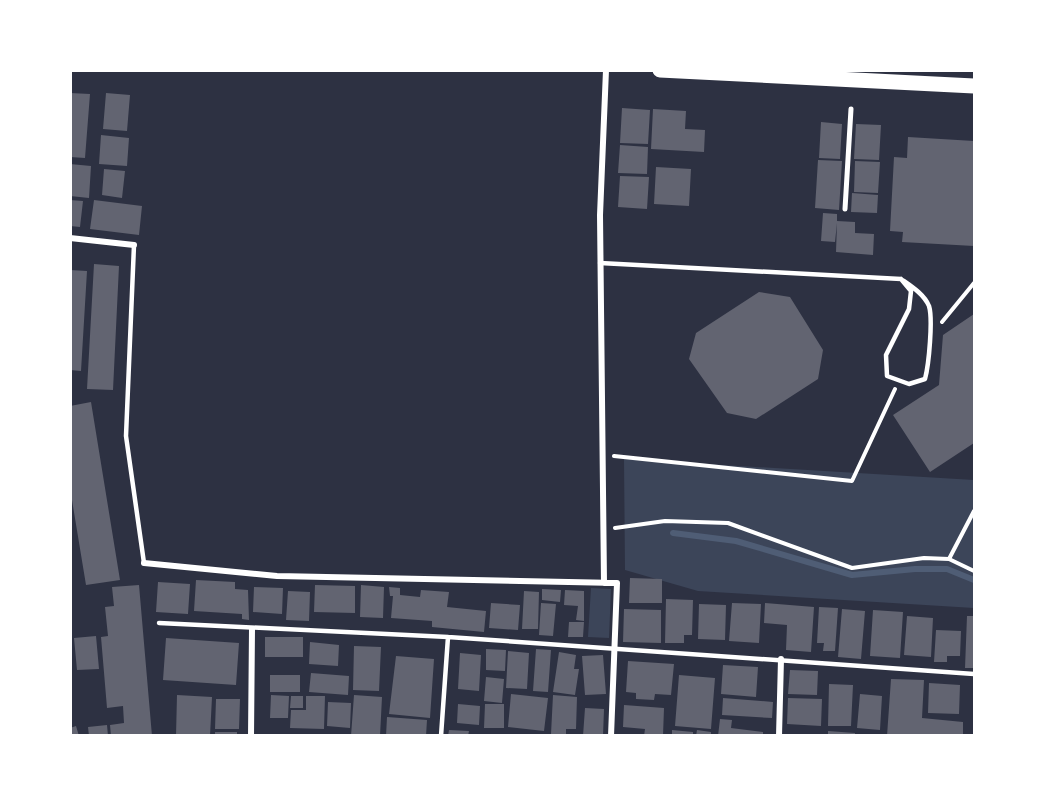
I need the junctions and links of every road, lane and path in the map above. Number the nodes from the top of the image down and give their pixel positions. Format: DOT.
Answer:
graph roads {
  1 [pos="606,70"];
  2 [pos="660,70"];
  3 [pos="765,74"];
  4 [pos="975,86"];
  5 [pos="851,109"];
  6 [pos="845,209"];
  7 [pos="70,238"];
  8 [pos="134,245"];
  9 [pos="600,263"];
  10 [pos="901,279"];
  11 [pos="975,283"];
  12 [pos="929,338"];
  13 [pos="899,380"];
  14 [pos="602,454"];
  15 [pos="975,511"];
  16 [pos="603,530"];
  17 [pos="949,559"];
  18 [pos="144,563"];
  19 [pos="975,571"];
  20 [pos="604,583"];
  21 [pos="159,623"];
  22 [pos="252,629"];
  23 [pos="448,637"];
  24 [pos="615,648"];
  25 [pos="781,659"];
  26 [pos="975,674"];
  27 [pos="251,735"];
  28 [pos="441,735"];
  29 [pos="611,735"];
  30 [pos="779,735"];
  1 -- 9 [label="street"];
  2 -- 3 [label="highway"];
  3 -- 4 [label="highway"];
  5 -- 6 [label="street"];
  7 -- 8 [label="street"];
  8 -- 18 [label="lane"];
  9 -- 10 [label="lane"];
  9 -- 14 [label="street"];
  10 -- 12 [label="lane"];
  10 -- 13 [label="lane"];
  11 -- 12 [label="path"];
  12 -- 13 [label="lane"];
  13 -- 14 [label="path"];
  14 -- 16 [label="street"];
  15 -- 17 [label="path"];
  16 -- 17 [label="path"];
  16 -- 20 [label="street"];
  17 -- 19 [label="path"];
  18 -- 20 [label="street"];
  20 -- 24 [label="street"];
  21 -- 22 [label="lane"];
  22 -- 23 [label="lane"];
  22 -- 27 [label="street"];
  23 -- 24 [label="lane"];
  23 -- 28 [label="lane"];
  24 -- 25 [label="lane"];
  24 -- 29 [label="street"];
  25 -- 26 [label="lane"];
  25 -- 30 [label="street"];
}
